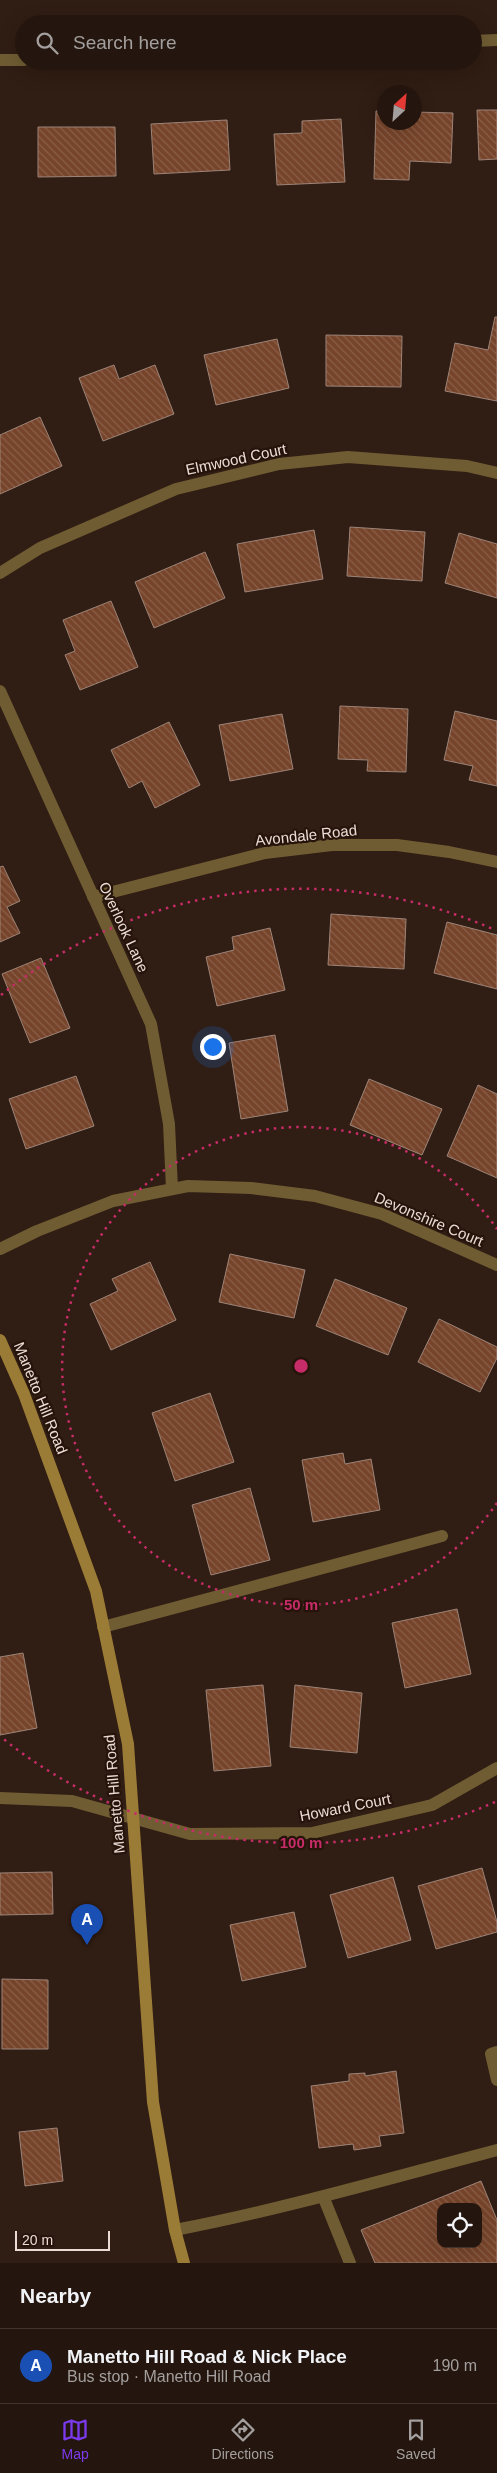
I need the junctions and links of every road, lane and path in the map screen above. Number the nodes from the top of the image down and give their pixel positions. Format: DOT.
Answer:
graph roads {
  1 [pos="497,40"];
  2 [pos="482,41"];
  3 [pos="0,60"];
  4 [pos="15,60"];
  5 [pos="497,473"];
  6 [pos="0,573"];
  7 [pos="0,691"];
  8 [pos="497,862"];
  9 [pos="93,897"];
  10 [pos="172,1189"];
  11 [pos="0,1249"];
  12 [pos="497,1265"];
  13 [pos="0,1340"];
  14 [pos="442,1536"];
  15 [pos="103,1627"];
  16 [pos="497,1768"];
  17 [pos="0,1798"];
  18 [pos="132,1818"];
  19 [pos="497,2052"];
  20 [pos="497,2080"];
  21 [pos="497,2150"];
  22 [pos="323,2196"];
  23 [pos="175,2230"];
  24 [pos="184,2263"];
  25 [pos="350,2263"];
  1 -- 2 [label="street"];
  3 -- 4 [label="street"];
  5 -- 6 [label="street, Elmwood Court"];
  7 -- 9 [label="street, Overlook Lane"];
  8 -- 9 [label="street, Avondale Road"];
  9 -- 10 [label="street, Overlook Lane"];
  10 -- 11 [label="street, Devonshire Court"];
  10 -- 12 [label="street, Devonshire Court"];
  13 -- 15 [label="main road, Manetto Hill Road"];
  14 -- 15 [label="street"];
  15 -- 18 [label="main road, Manetto Hill Road"];
  16 -- 18 [label="street, Howard Court"];
  17 -- 18 [label="street, Howard Court"];
  18 -- 23 [label="main road, Manetto Hill Road"];
  19 -- 20 [label="street"];
  21 -- 22 [label="street"];
  22 -- 23 [label="street"];
  22 -- 25 [label="street"];
  23 -- 24 [label="main road, Manetto Hill Road"];
}
